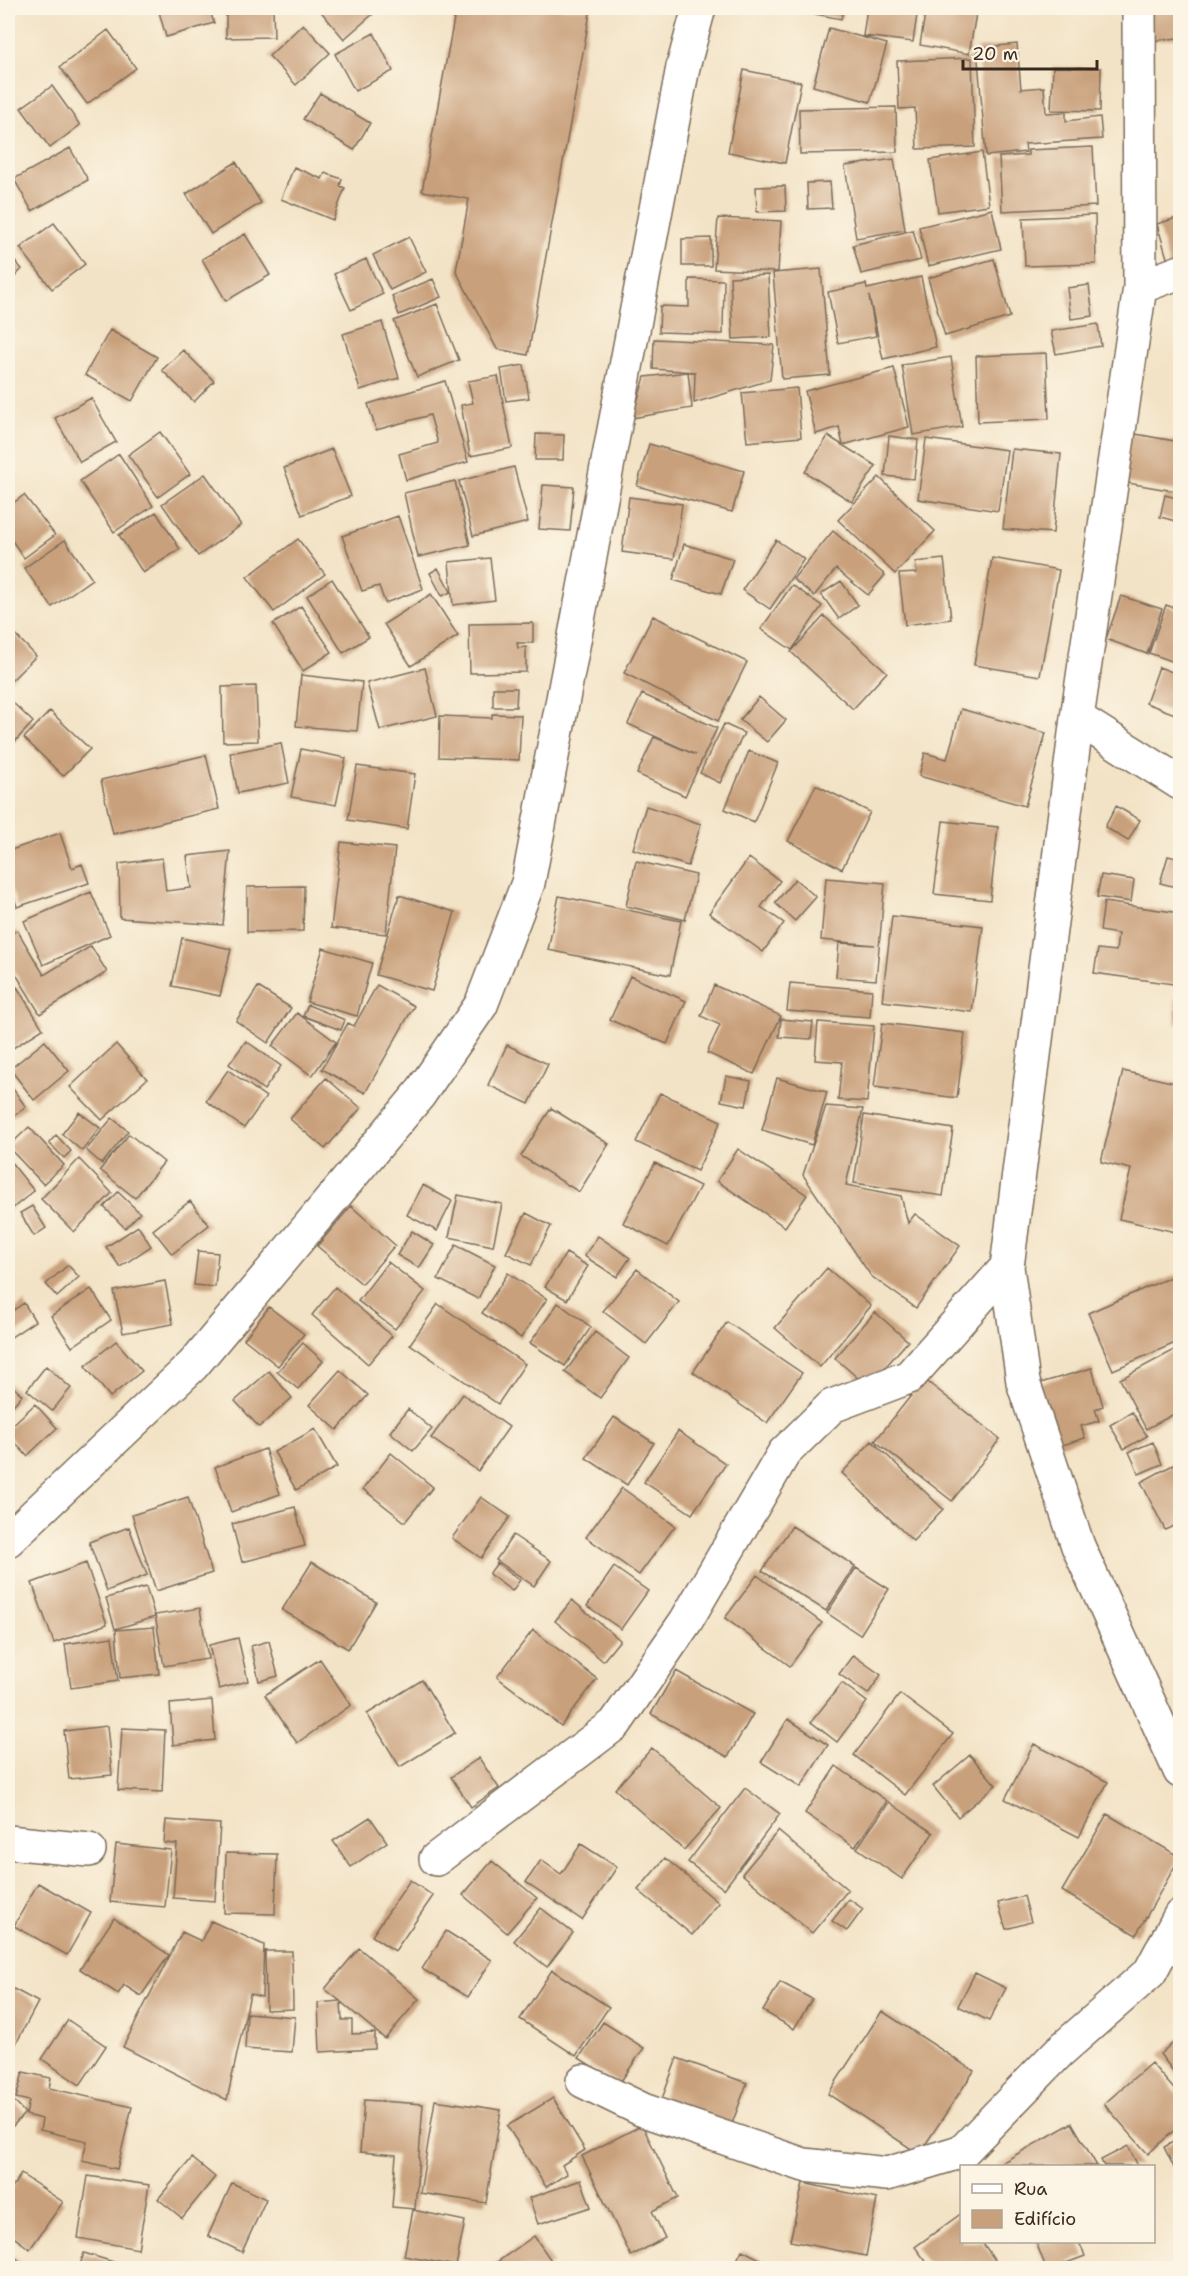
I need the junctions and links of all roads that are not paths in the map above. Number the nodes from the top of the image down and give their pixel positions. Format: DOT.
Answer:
graph roads {
  1 [pos="699,8"];
  2 [pos="1139,8"];
  3 [pos="1180,272"];
  4 [pos="1140,287"];
  5 [pos="1077,718"];
  6 [pos="1180,783"];
  7 [pos="1006,1267"];
  8 [pos="8,1540"];
  9 [pos="1180,1771"];
  10 [pos="8,1842"];
  11 [pos="89,1850"];
  12 [pos="436,1859"];
  13 [pos="1180,1916"];
  14 [pos="583,2081"];
  1 -- 8 [label="street"];
  2 -- 4 [label="street"];
  3 -- 4 [label="street"];
  4 -- 5 [label="street"];
  5 -- 6 [label="street"];
  5 -- 7 [label="street"];
  7 -- 9 [label="street"];
  7 -- 12 [label="street"];
  10 -- 11 [label="street"];
  13 -- 14 [label="street"];
}
